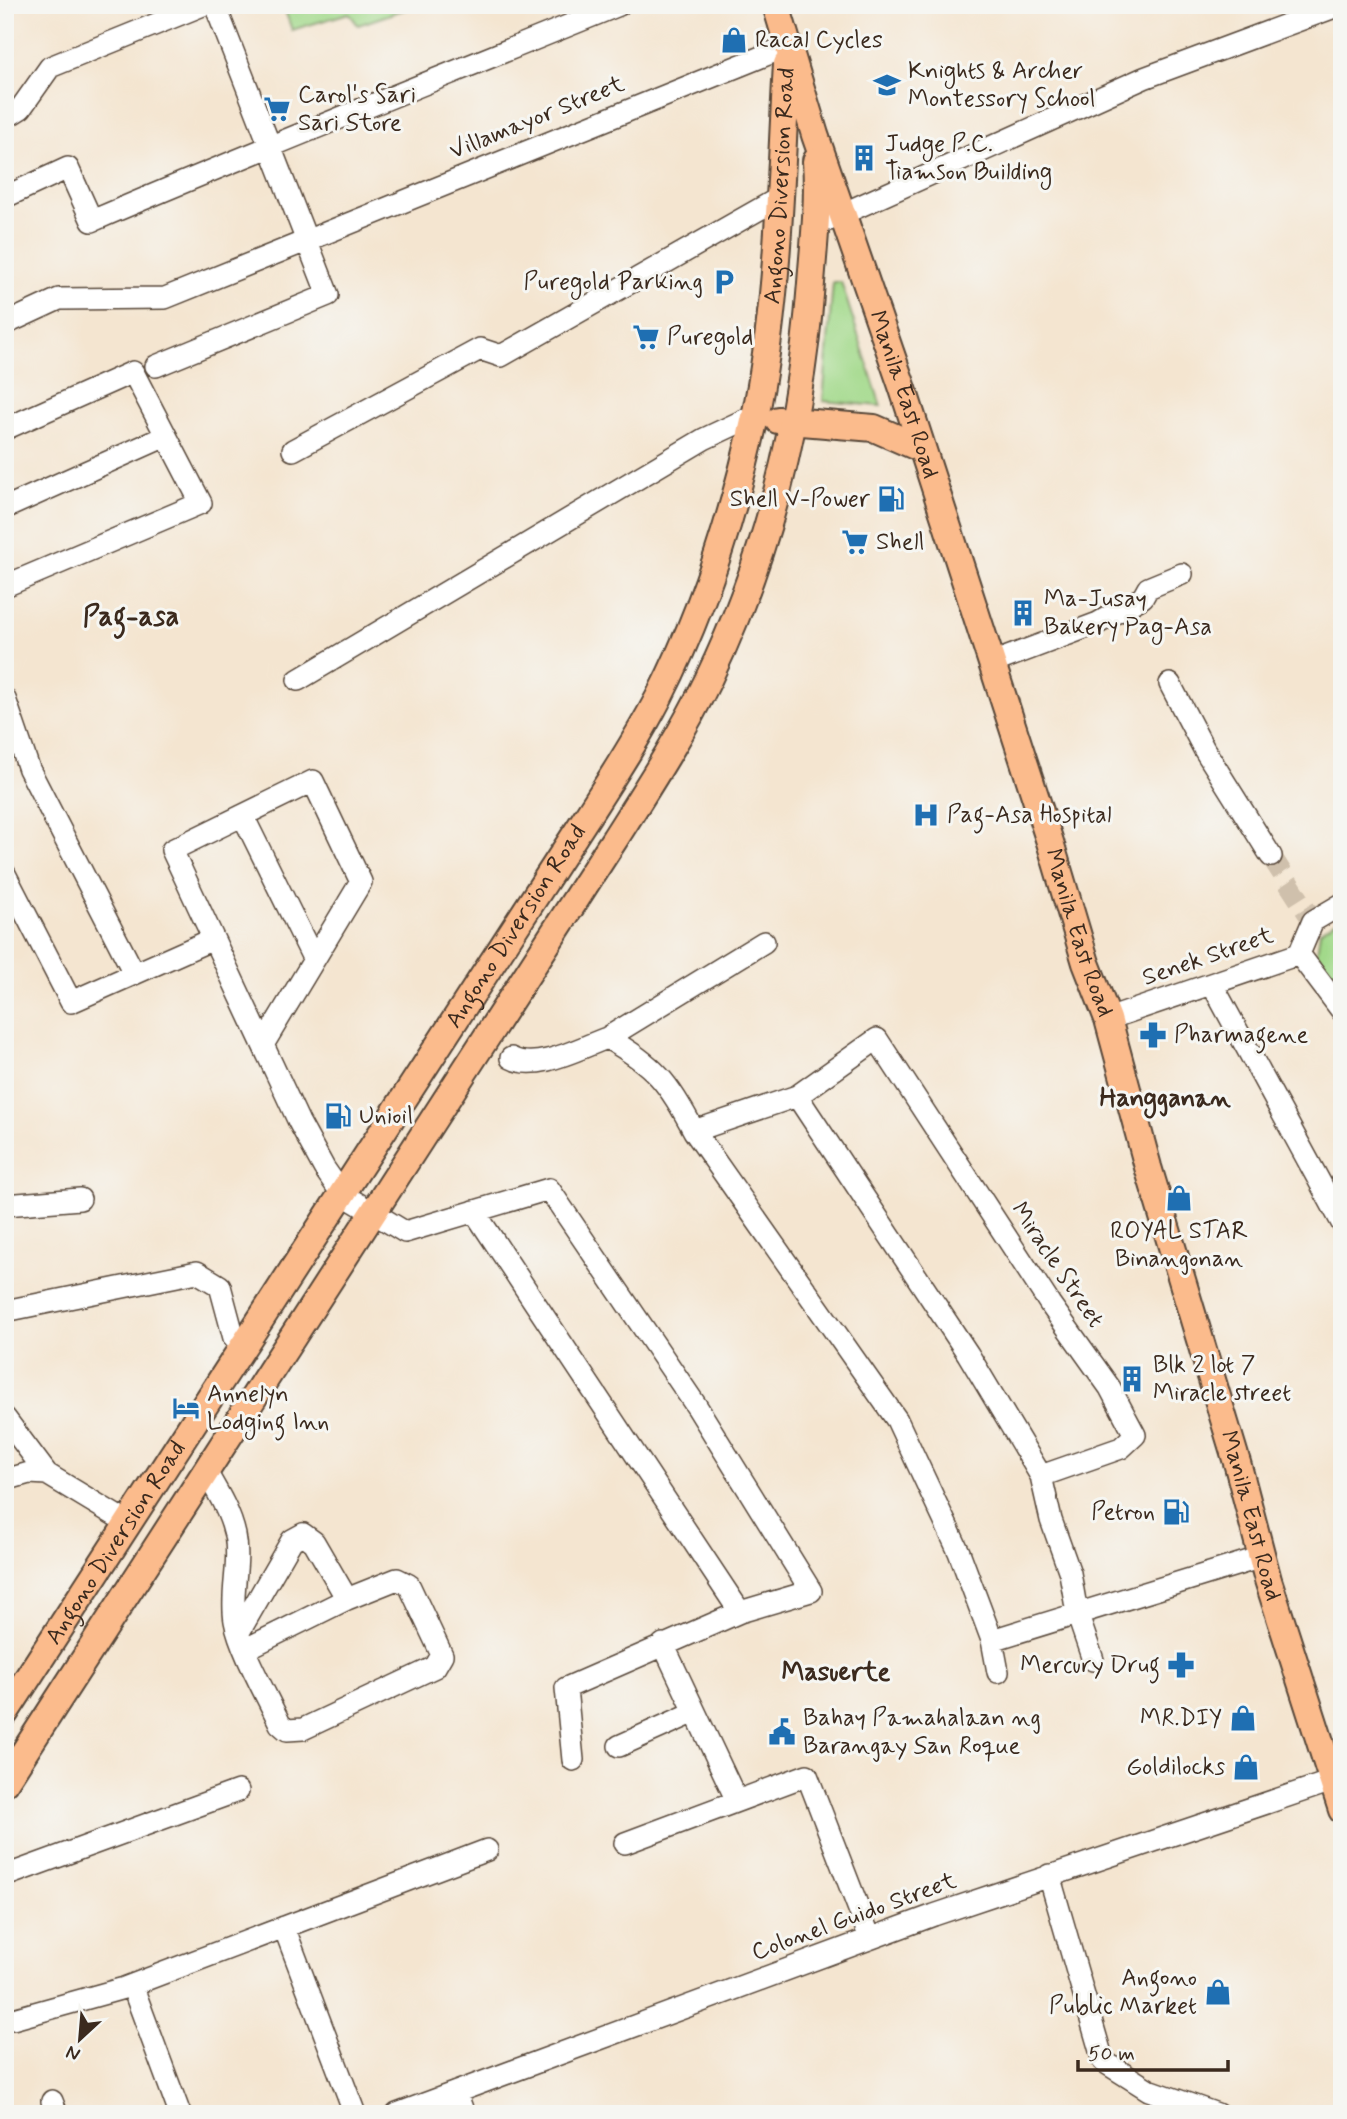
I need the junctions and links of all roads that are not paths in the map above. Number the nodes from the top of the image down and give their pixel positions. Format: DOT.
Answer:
graph roads {
  1 [pos="203,5"];
  2 [pos="215,5"];
  3 [pos="619,5"];
  4 [pos="776,5"];
  5 [pos="1340,5"];
  6 [pos="788,46"];
  7 [pos="5,117"];
  8 [pos="815,135"];
  9 [pos="270,145"];
  10 [pos="5,197"];
  11 [pos="779,198"];
  12 [pos="842,215"];
  13 [pos="814,226"];
  14 [pos="306,240"];
  15 [pos="5,324"];
  16 [pos="156,366"];
  17 [pos="755,415"];
  18 [pos="793,424"];
  19 [pos="5,429"];
  20 [pos="166,436"];
  21 [pos="922,449"];
  22 [pos="293,450"];
  23 [pos="5,508"];
  24 [pos="1182,574"];
  25 [pos="5,586"];
  26 [pos="992,663"];
  27 [pos="675,665"];
  28 [pos="298,680"];
  29 [pos="708,680"];
  30 [pos="1170,684"];
  31 [pos="6,703"];
  32 [pos="243,816"];
  33 [pos="1271,856"];
  34 [pos="5,874"];
  35 [pos="1342,904"];
  36 [pos="213,939"];
  37 [pos="764,942"];
  38 [pos="1299,954"];
  39 [pos="314,960"];
  40 [pos="134,973"];
  41 [pos="1212,984"];
  42 [pos="1342,1011"];
  43 [pos="1108,1019"];
  44 [pos="607,1038"];
  45 [pos="264,1043"];
  46 [pos="510,1058"];
  47 [pos="797,1096"];
  48 [pos="694,1131"];
  49 [pos="342,1194"];
  50 [pos="80,1199"];
  51 [pos="5,1205"];
  52 [pos="474,1211"];
  53 [pos="373,1213"];
  54 [pos="1342,1223"];
  55 [pos="5,1311"];
  56 [pos="236,1358"];
  57 [pos="260,1388"];
  58 [pos="5,1418"];
  59 [pos="206,1472"];
  60 [pos="47,1474"];
  61 [pos="1041,1476"];
  62 [pos="5,1480"];
  63 [pos="128,1523"];
  64 [pos="1262,1557"];
  65 [pos="347,1599"];
  66 [pos="740,1612"];
  67 [pos="1077,1613"];
  68 [pos="992,1640"];
  69 [pos="242,1641"];
  70 [pos="663,1644"];
  71 [pos="1093,1660"];
  72 [pos="998,1672"];
  73 [pos="31,1674"];
  74 [pos="63,1694"];
  75 [pos="5,1713"];
  76 [pos="695,1713"];
  77 [pos="619,1746"];
  78 [pos="573,1760"];
  79 [pos="5,1782"];
  80 [pos="1332,1782"];
  81 [pos="239,1791"];
  82 [pos="737,1801"];
  83 [pos="1342,1810"];
  84 [pos="625,1843"];
  85 [pos="487,1850"];
  86 [pos="1049,1875"];
  87 [pos="5,1876"];
  88 [pos="284,1927"];
  89 [pos="870,1938"];
  90 [pos="132,1984"];
  91 [pos="13,2019"];
  92 [pos="456,2092"];
  93 [pos="180,2114"];
  94 [pos="355,2114"];
  95 [pos="397,2114"];
  96 [pos="464,2114"];
  97 [pos="1217,2114"];
  1 -- 7 [label="street"];
  2 -- 9 [label="street"];
  3 -- 9 [label="street"];
  4 -- 6 [label="main road, Manila East Road"];
  5 -- 12 [label="street"];
  6 -- 8 [label="main road, Manila East Road"];
  6 -- 11 [label="main road, Angono Diversion Road"];
  6 -- 14 [label="street, Villamayor Street"];
  8 -- 12 [label="main road, Manila East Road"];
  8 -- 13 [label="main road, Angono Diversion Road"];
  9 -- 10 [label="street"];
  9 -- 14 [label="street"];
  11 -- 17 [label="main road, Angono Diversion Road"];
  11 -- 22 [label="street"];
  12 -- 13 [label="street"];
  12 -- 21 [label="main road, Manila East Road"];
  13 -- 18 [label="main road, Angono Diversion Road"];
  14 -- 15 [label="street, Villamayor Street"];
  14 -- 16 [label="street"];
  17 -- 18 [label="main road"];
  17 -- 27 [label="main road, Angono Diversion Road"];
  17 -- 28 [label="street"];
  18 -- 21 [label="main road"];
  18 -- 29 [label="main road, Angono Diversion Road"];
  19 -- 20 [label="street"];
  20 -- 23 [label="street"];
  20 -- 25 [label="street"];
  21 -- 26 [label="main road, Manila East Road"];
  24 -- 26 [label="street"];
  26 -- 43 [label="main road, Manila East Road"];
  27 -- 29 [label="main road"];
  27 -- 49 [label="main road, Angono Diversion Road"];
  29 -- 53 [label="main road, Angono Diversion Road"];
  30 -- 33 [label="street"];
  31 -- 40 [label="street"];
  32 -- 36 [label="street"];
  32 -- 39 [label="street"];
  32 -- 39 [label="street"];
  34 -- 40 [label="street"];
  35 -- 38 [label="street, Senek Street"];
  36 -- 40 [label="street"];
  36 -- 45 [label="street"];
  37 -- 44 [label="street"];
  38 -- 41 [label="street, Senek Street"];
  38 -- 42 [label="street"];
  39 -- 45 [label="street"];
  41 -- 43 [label="street, Senek Street"];
  41 -- 54 [label="street"];
  43 -- 64 [label="main road, Manila East Road"];
  44 -- 46 [label="street"];
  44 -- 48 [label="street"];
  45 -- 49 [label="street"];
  47 -- 48 [label="street"];
  47 -- 61 [label="street"];
  47 -- 61 [label="street, Miracle Street"];
  48 -- 68 [label="street"];
  49 -- 53 [label="street"];
  49 -- 56 [label="main road, Angono Diversion Road"];
  50 -- 51 [label="street"];
  52 -- 53 [label="street"];
  52 -- 66 [label="street"];
  52 -- 66 [label="street"];
  53 -- 57 [label="main road, Angono Diversion Road"];
  55 -- 56 [label="street"];
  56 -- 57 [label="main road"];
  56 -- 63 [label="main road, Angono Diversion Road"];
  57 -- 59 [label="main road, Angono Diversion Road"];
  58 -- 60 [label="street"];
  59 -- 69 [label="street"];
  59 -- 74 [label="main road, Angono Diversion Road"];
  60 -- 62 [label="street"];
  60 -- 63 [label="street"];
  61 -- 67 [label="street"];
  63 -- 73 [label="main road, Angono Diversion Road"];
  64 -- 67 [label="street"];
  64 -- 80 [label="main road, Manila East Road"];
  65 -- 69 [label="street"];
  65 -- 69 [label="street"];
  65 -- 69 [label="street"];
  66 -- 70 [label="street"];
  67 -- 68 [label="street"];
  67 -- 71 [label="street"];
  68 -- 72 [label="street"];
  70 -- 76 [label="street"];
  70 -- 78 [label="street"];
  73 -- 74 [label="main road"];
  73 -- 75 [label="main road, Angono Diversion Road"];
  74 -- 79 [label="main road, Angono Diversion Road"];
  76 -- 77 [label="street"];
  76 -- 82 [label="street"];
  80 -- 83 [label="main road, Manila East Road"];
  80 -- 86 [label="street, Colonel Guido Street"];
  81 -- 87 [label="street"];
  82 -- 84 [label="street"];
  82 -- 89 [label="street"];
  85 -- 88 [label="street"];
  86 -- 89 [label="street, Colonel Guido Street"];
  86 -- 97 [label="street"];
  88 -- 90 [label="street"];
  88 -- 94 [label="street"];
  89 -- 92 [label="street, Colonel Guido Street"];
  90 -- 91 [label="street"];
  90 -- 93 [label="street"];
  92 -- 95 [label="street, Colonel Guido Street"];
  92 -- 96 [label="street"];
}
